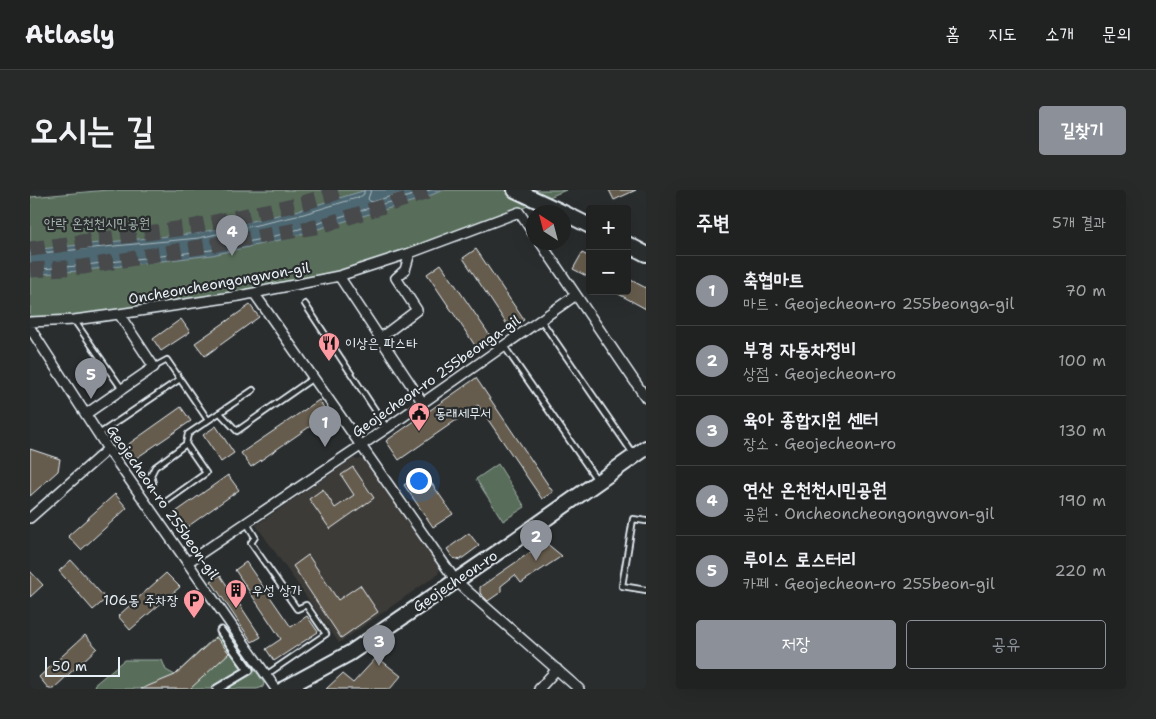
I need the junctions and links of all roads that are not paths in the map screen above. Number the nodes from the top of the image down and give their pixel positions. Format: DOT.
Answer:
graph roads {
  1 [pos="515,190"];
  2 [pos="546,205"];
  3 [pos="571,217"];
  4 [pos="526,222"];
  5 [pos="586,224"];
  6 [pos="631,246"];
  7 [pos="545,250"];
  8 [pos="410,253"];
  9 [pos="646,254"];
  10 [pos="339,276"];
  11 [pos="254,293"];
  12 [pos="576,295"];
  13 [pos="305,304"];
  14 [pos="119,314"];
  15 [pos="74,320"];
  16 [pos="541,320"];
  17 [pos="30,322"];
  18 [pos="30,328"];
  19 [pos="380,338"];
  20 [pos="504,346"];
  21 [pos="154,367"];
  22 [pos="313,378"];
  23 [pos="180,379"];
  24 [pos="122,389"];
  25 [pos="253,390"];
  26 [pos="646,398"];
  27 [pos="423,403"];
  28 [pos="220,413"];
  29 [pos="86,414"];
  30 [pos="208,420"];
  31 [pos="387,428"];
  32 [pos="99,434"];
  33 [pos="186,444"];
  34 [pos="360,444"];
  35 [pos="108,448"];
  36 [pos="640,452"];
  37 [pos="599,482"];
  38 [pos="153,483"];
  39 [pos="167,501"];
  40 [pos="30,518"];
  41 [pos="646,521"];
  42 [pos="246,522"];
  43 [pos="188,562"];
  44 [pos="456,581"];
  45 [pos="646,590"];
  46 [pos="221,631"];
  47 [pos="557,670"];
  48 [pos="266,676"];
  49 [pos="218,689"];
  50 [pos="276,689"];
  51 [pos="284,689"];
  52 [pos="540,689"];
  53 [pos="579,689"];
  1 -- 2 [label="main road"];
  3 -- 5 [label="main road"];
  4 -- 8 [label="street, Oncheoncheongongwon-gil"];
  6 -- 9 [label="main road"];
  7 -- 12 [label="street"];
  8 -- 10 [label="street, Oncheoncheongongwon-gil"];
  8 -- 19 [label="street"];
  10 -- 11 [label="street, Oncheoncheongongwon-gil"];
  10 -- 19 [label="street"];
  11 -- 14 [label="street, Oncheoncheongongwon-gil"];
  11 -- 22 [label="street"];
  12 -- 16 [label="street, Geojecheon-ro 255beonga-gil"];
  12 -- 26 [label="street"];
  13 -- 31 [label="lane"];
  14 -- 15 [label="street, Oncheoncheongongwon-gil"];
  14 -- 21 [label="street"];
  15 -- 17 [label="street, Oncheoncheongongwon-gil"];
  15 -- 24 [label="lane"];
  16 -- 20 [label="street, Geojecheon-ro 255beonga-gil"];
  16 -- 36 [label="lane"];
  18 -- 29 [label="street, Geojecheon-ro 255beon-gil"];
  19 -- 27 [label="street"];
  20 -- 27 [label="street, Geojecheon-ro 255beonga-gil"];
  20 -- 37 [label="lane"];
  21 -- 23 [label="lane"];
  21 -- 24 [label="street"];
  22 -- 28 [label="lane"];
  22 -- 34 [label="street"];
  23 -- 30 [label="lane"];
  23 -- 32 [label="lane"];
  24 -- 29 [label="street"];
  25 -- 28 [label="lane"];
  27 -- 31 [label="street, Geojecheon-ro 255beonga-gil"];
  28 -- 30 [label="lane"];
  29 -- 32 [label="street, Geojecheon-ro 255beon-gil"];
  30 -- 33 [label="lane"];
  31 -- 34 [label="street, Geojecheon-ro 255beonga-gil"];
  32 -- 35 [label="street, Geojecheon-ro 255beon-gil"];
  33 -- 38 [label="lane"];
  33 -- 39 [label="lane"];
  34 -- 42 [label="street, Geojecheon-ro 255beonga-gil"];
  34 -- 44 [label="street"];
  35 -- 40 [label="street"];
  35 -- 43 [label="street, Geojecheon-ro 255beon-gil"];
  36 -- 37 [label="main road, Geojecheon-ro"];
  37 -- 44 [label="main road, Geojecheon-ro"];
  41 -- 45 [label="lane"];
  42 -- 43 [label="street, Geojecheon-ro 255beonga-gil"];
  42 -- 48 [label="lane"];
  43 -- 48 [label="street, Geojecheon-ro 255beon-gil"];
  44 -- 47 [label="street"];
  44 -- 51 [label="main road, Geojecheon-ro"];
  46 -- 49 [label="street"];
  47 -- 52 [label="street"];
  47 -- 53 [label="street"];
  48 -- 50 [label="street, Geojecheon-ro 255beon-gil"];
}
